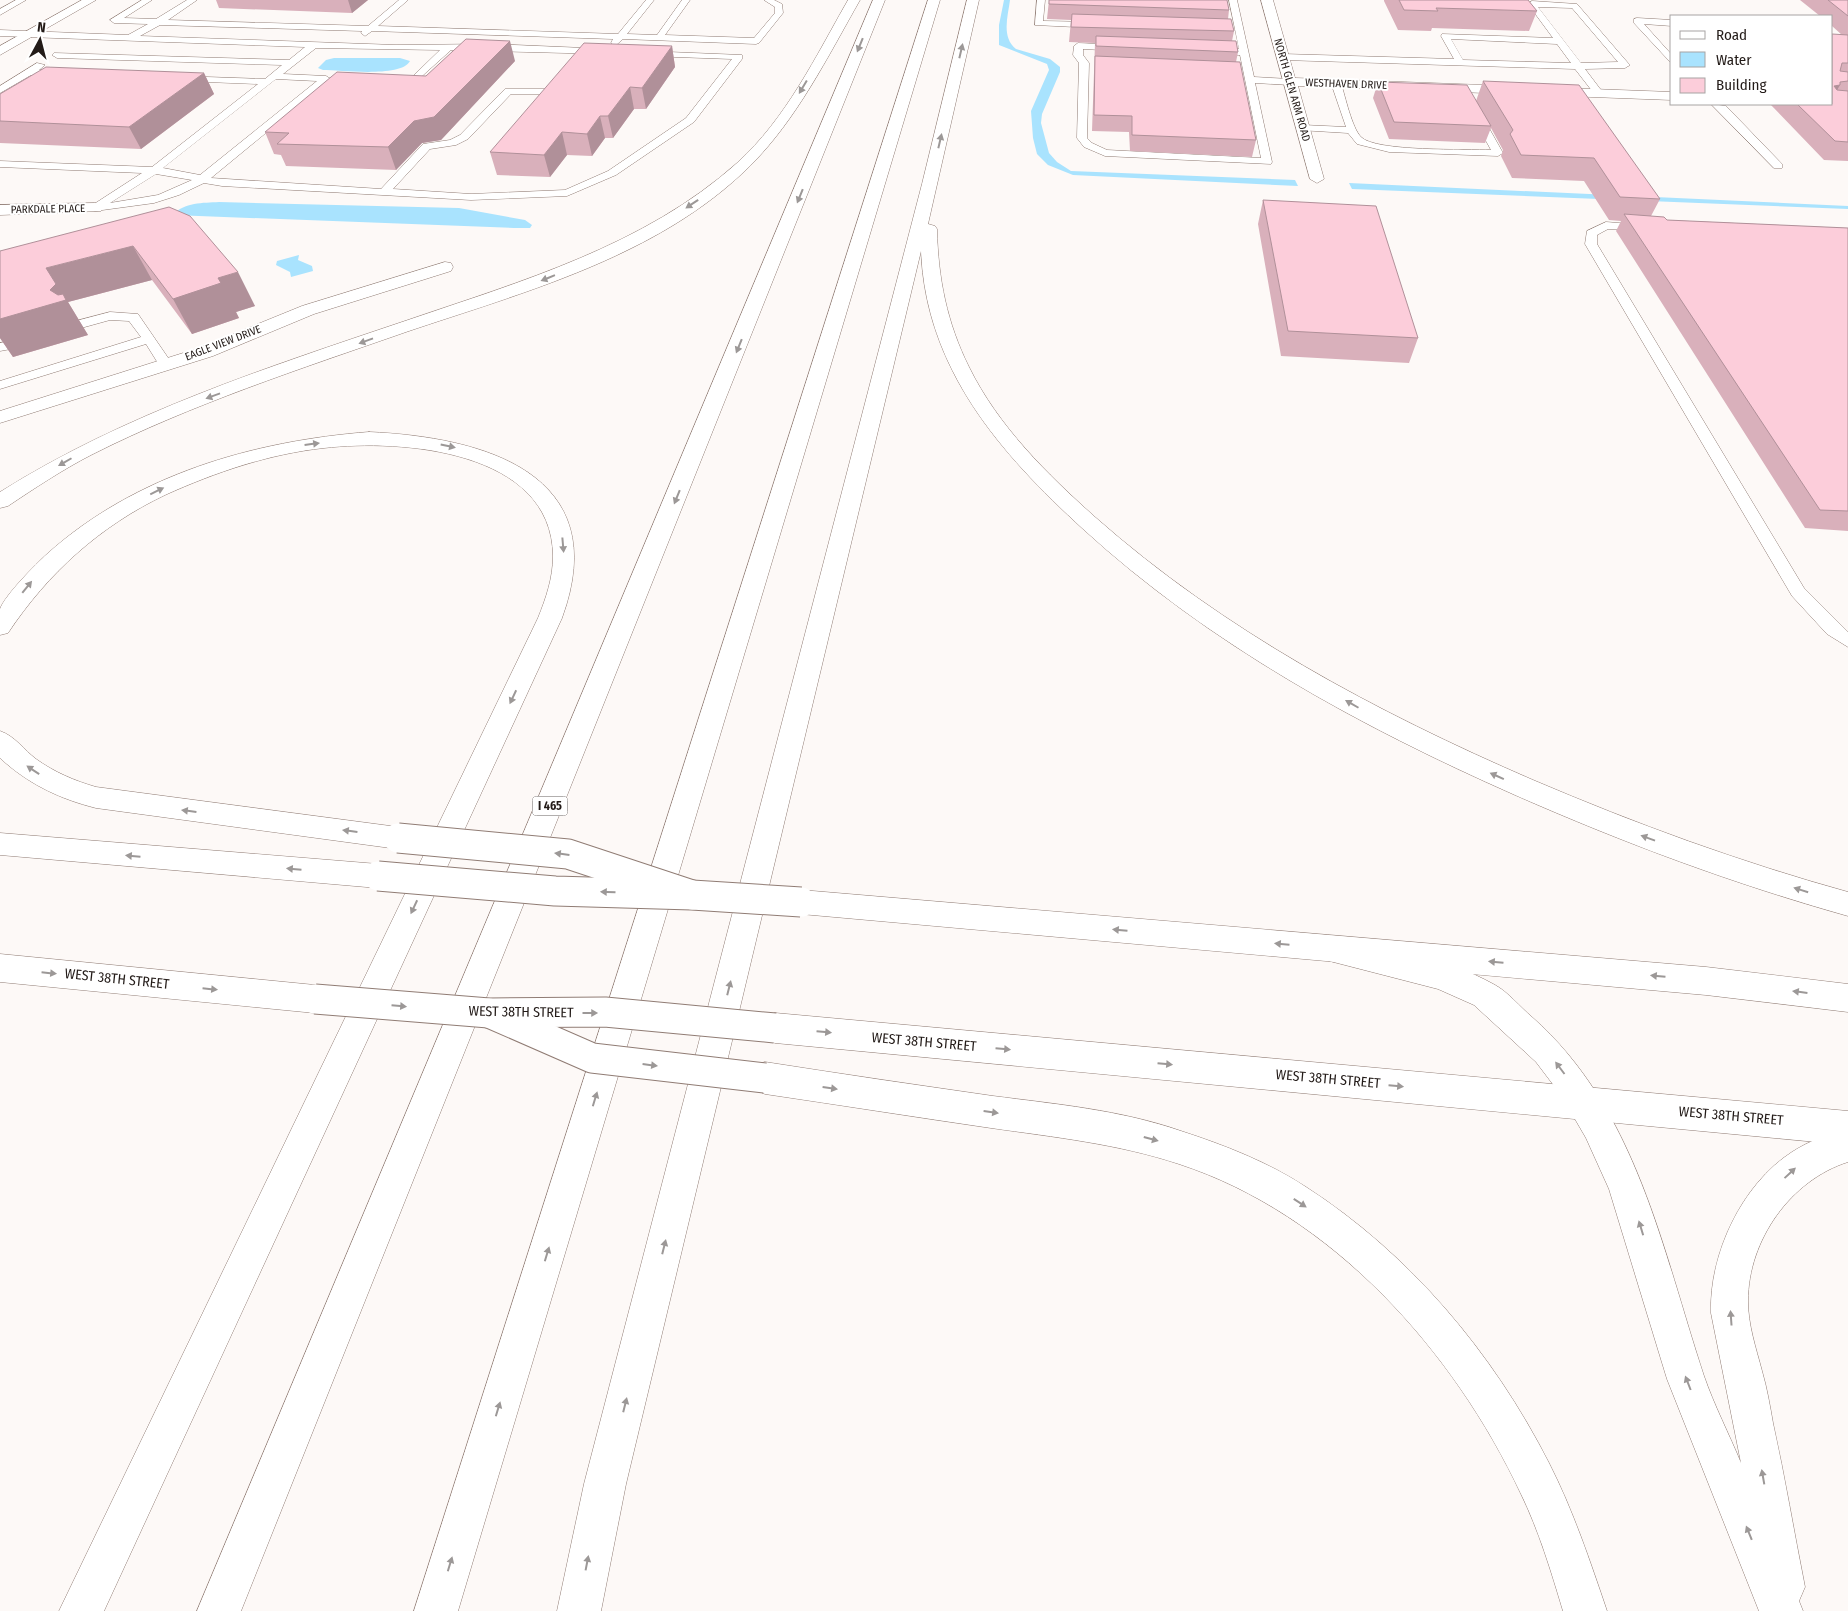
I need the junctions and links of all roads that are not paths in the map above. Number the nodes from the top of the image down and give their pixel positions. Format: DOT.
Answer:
graph roads {
  1 [pos="22,0"];
  2 [pos="90,0"];
  3 [pos="148,0"];
  4 [pos="193,0"];
  5 [pos="404,0"];
  6 [pos="650,0"];
  7 [pos="686,0"];
  8 [pos="768,0"];
  9 [pos="854,0"];
  10 [pos="879,0"];
  11 [pos="934,0"];
  12 [pos="973,0"];
  13 [pos="1040,0"];
  14 [pos="1233,0"];
  15 [pos="1267,0"];
  16 [pos="0,12"];
  17 [pos="158,22"];
  18 [pos="1670,22"];
  19 [pos="1105,25"];
  20 [pos="369,28"];
  21 [pos="0,33"];
  22 [pos="30,34"];
  23 [pos="87,36"];
  24 [pos="621,37"];
  25 [pos="1651,37"];
  26 [pos="130,38"];
  27 [pos="658,38"];
  28 [pos="1665,38"];
  29 [pos="1559,40"];
  30 [pos="314,45"];
  31 [pos="354,47"];
  32 [pos="448,48"];
  33 [pos="1136,48"];
  34 [pos="0,51"];
  35 [pos="584,51"];
  36 [pos="1204,51"];
  37 [pos="1242,52"];
  38 [pos="636,53"];
  39 [pos="57,54"];
  40 [pos="1283,57"];
  41 [pos="1670,59"];
  42 [pos="1460,62"];
  43 [pos="292,63"];
  44 [pos="1578,66"];
  45 [pos="29,72"];
  46 [pos="69,74"];
  47 [pos="1245,75"];
  48 [pos="168,78"];
  49 [pos="271,79"];
  50 [pos="383,82"];
  51 [pos="1290,82"];
  52 [pos="1336,84"];
  53 [pos="0,90"];
  54 [pos="1599,94"];
  55 [pos="1466,96"];
  56 [pos="1670,96"];
  57 [pos="1718,105"];
  58 [pos="1303,128"];
  59 [pos="1352,130"];
  60 [pos="0,164"];
  61 [pos="1778,166"];
  62 [pos="154,170"];
  63 [pos="1317,179"];
  64 [pos="201,180"];
  65 [pos="930,184"];
  66 [pos="384,192"];
  67 [pos="95,208"];
  68 [pos="0,210"];
  69 [pos="1655,228"];
  70 [pos="445,267"];
  71 [pos="82,324"];
  72 [pos="149,339"];
  73 [pos="166,364"];
  74 [pos="0,385"];
  75 [pos="0,417"];
  76 [pos="0,501"];
  77 [pos="0,627"];
  78 [pos="1848,641"];
  79 [pos="0,741"];
  80 [pos="0,844"];
  81 [pos="692,895"];
  82 [pos="1848,904"];
  83 [pos="1325,948"];
  84 [pos="0,968"];
  85 [pos="1848,998"];
  86 [pos="489,1013"];
  87 [pos="1584,1103"];
  88 [pos="1848,1128"];
  89 [pos="1848,1145"];
  90 [pos="81,1611"];
  91 [pos="219,1611"];
  92 [pos="436,1611"];
  93 [pos="579,1611"];
  94 [pos="1585,1611"];
  95 [pos="1781,1611"];
  96 [pos="1788,1611"];
  1 -- 16 [label="lane"];
  2 -- 22 [label="main road"];
  3 -- 17 [label="lane"];
  4 -- 17 [label="lane"];
  5 -- 20 [label="lane"];
  6 -- 24 [label="lane"];
  7 -- 27 [label="lane"];
  8 -- 27 [label="lane"];
  9 -- 76 [label="main road, one-way"];
  10 -- 91 [label="main road, I 465, one-way"];
  92 -- 11 [label="main road, one-way"];
  65 -- 12 [label="main road, one-way"];
  13 -- 19 [label="lane"];
  14 -- 37 [label="lane"];
  15 -- 40 [label="main road, NORTH GLEN ARM ROAD"];
  17 -- 20 [label="lane"];
  17 -- 26 [label="lane"];
  18 -- 25 [label="lane"];
  20 -- 24 [label="lane"];
  20 -- 31 [label="lane"];
  21 -- 22 [label="lane"];
  22 -- 23 [label="lane"];
  22 -- 34 [label="main road"];
  23 -- 26 [label="lane"];
  23 -- 39 [label="lane"];
  24 -- 27 [label="lane"];
  24 -- 35 [label="lane"];
  25 -- 28 [label="lane"];
  25 -- 41 [label="lane"];
  26 -- 30 [label="lane"];
  29 -- 42 [label="lane"];
  29 -- 44 [label="lane"];
  29 -- 44 [label="lane"];
  30 -- 31 [label="lane"];
  30 -- 43 [label="lane"];
  31 -- 32 [label="lane"];
  32 -- 35 [label="lane"];
  32 -- 50 [label="lane"];
  33 -- 47 [label="lane"];
  35 -- 66 [label="lane"];
  36 -- 37 [label="lane"];
  37 -- 47 [label="lane"];
  38 -- 66 [label="lane"];
  39 -- 43 [label="lane"];
  39 -- 45 [label="lane"];
  40 -- 42 [label="lane"];
  40 -- 51 [label="main road, NORTH GLEN ARM ROAD"];
  42 -- 44 [label="lane"];
  43 -- 49 [label="lane"];
  44 -- 54 [label="lane"];
  45 -- 46 [label="lane"];
  45 -- 53 [label="lane"];
  47 -- 51 [label="lane"];
  48 -- 49 [label="lane"];
  49 -- 62 [label="lane"];
  49 -- 64 [label="lane"];
  51 -- 52 [label="main road, WESTHAVEN DRIVE"];
  51 -- 58 [label="main road, NORTH GLEN ARM ROAD"];
  52 -- 55 [label="main road, WESTHAVEN DRIVE"];
  52 -- 59 [label="lane"];
  54 -- 55 [label="main road, WESTHAVEN DRIVE"];
  54 -- 56 [label="main road, WESTHAVEN DRIVE"];
  55 -- 59 [label="lane"];
  57 -- 61 [label="lane"];
  58 -- 59 [label="lane"];
  58 -- 63 [label="main road, NORTH GLEN ARM ROAD"];
  60 -- 62 [label="lane"];
  62 -- 64 [label="lane"];
  62 -- 67 [label="lane"];
  64 -- 66 [label="lane"];
  64 -- 67 [label="lane"];
  82 -- 65 [label="main road, one-way"];
  93 -- 65 [label="main road, one-way"];
  67 -- 68 [label="main road, PARKDALE PLACE"];
  69 -- 78 [label="lane"];
  70 -- 73 [label="main road, EAGLE VIEW DRIVE"];
  71 -- 72 [label="lane"];
  72 -- 73 [label="lane"];
  72 -- 74 [label="lane"];
  73 -- 75 [label="main road, EAGLE VIEW DRIVE"];
  77 -- 90 [label="main road, one-way"];
  81 -- 79 [label="main road, one-way, bridge"];
  81 -- 80 [label="main road, one-way, bridge"];
  83 -- 81 [label="main road, one-way, bridge"];
  85 -- 83 [label="main road, one-way"];
  87 -- 83 [label="main road, one-way"];
  84 -- 86 [label="main road, WEST 38TH STREET, one-way, bridge"];
  86 -- 87 [label="main road, WEST 38TH STREET, one-way, bridge"];
  86 -- 94 [label="main road, one-way, bridge"];
  87 -- 88 [label="main road, WEST 38TH STREET"];
  95 -- 87 [label="main road, one-way"];
  96 -- 89 [label="main road, one-way"];
}
